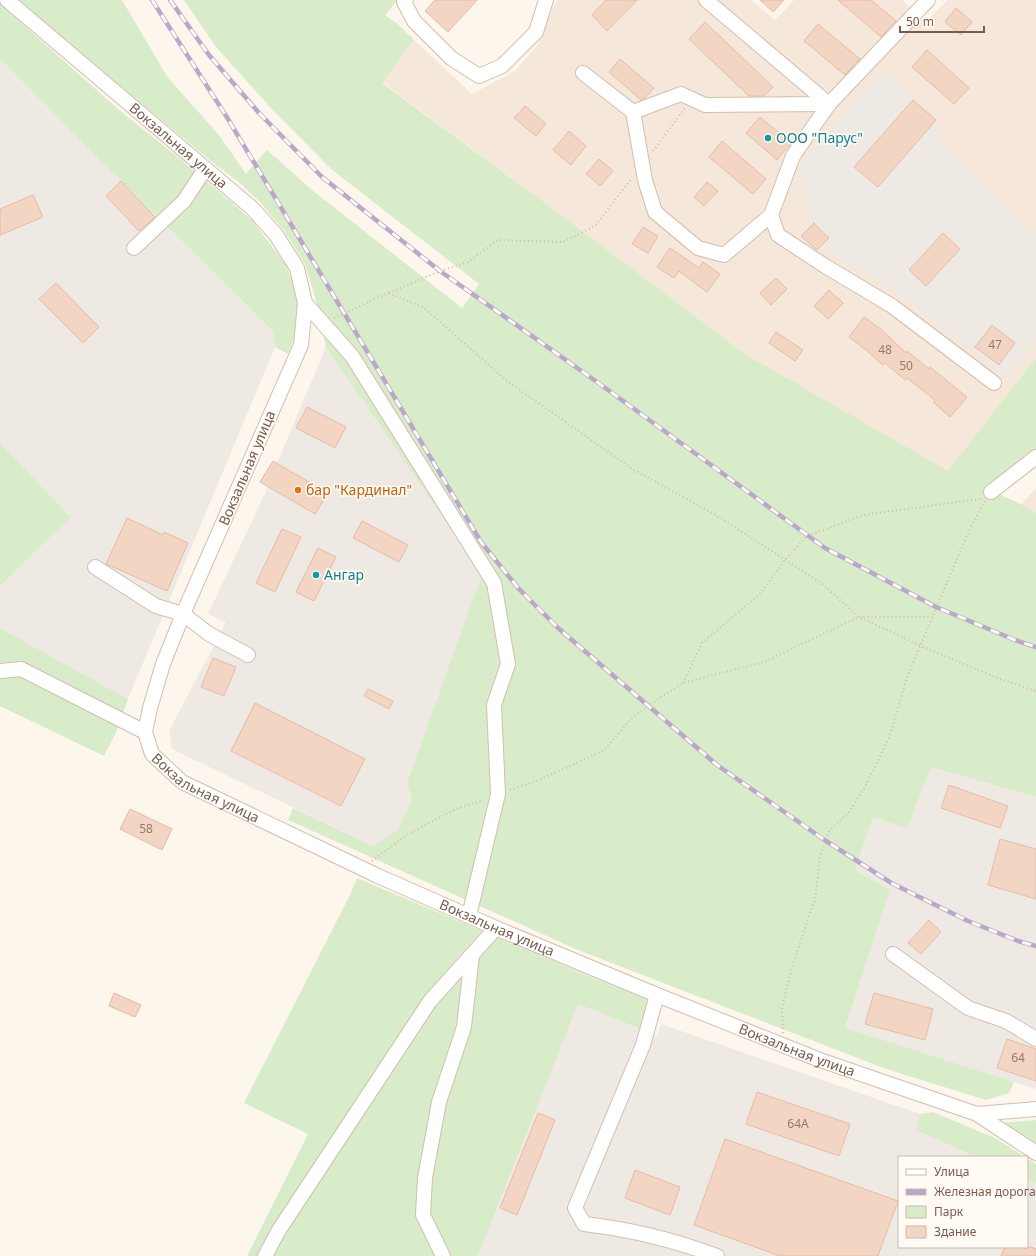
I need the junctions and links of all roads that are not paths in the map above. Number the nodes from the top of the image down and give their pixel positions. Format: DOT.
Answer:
graph roads {
  1 [pos="7,0"];
  2 [pos="546,0"];
  3 [pos="706,0"];
  4 [pos="928,0"];
  5 [pos="405,1"];
  6 [pos="583,73"];
  7 [pos="829,104"];
  8 [pos="633,112"];
  9 [pos="206,169"];
  10 [pos="771,215"];
  11 [pos="134,248"];
  12 [pos="305,303"];
  13 [pos="994,383"];
  14 [pos="1036,457"];
  15 [pos="991,492"];
  16 [pos="95,567"];
  17 [pos="183,614"];
  18 [pos="248,655"];
  19 [pos="0,671"];
  20 [pos="145,732"];
  21 [pos="469,916"];
  22 [pos="496,928"];
  23 [pos="892,954"];
  24 [pos="472,955"];
  25 [pos="657,995"];
  26 [pos="1036,1039"];
  27 [pos="1036,1109"];
  28 [pos="977,1114"];
  29 [pos="1036,1153"];
  30 [pos="265,1256"];
  31 [pos="443,1256"];
  32 [pos="717,1256"];
  1 -- 9 [label="street, Вокзальная улица"];
  2 -- 5 [label="street"];
  3 -- 7 [label="street"];
  4 -- 7 [label="street"];
  6 -- 8 [label="street"];
  7 -- 8 [label="street"];
  7 -- 10 [label="street"];
  8 -- 10 [label="street"];
  9 -- 11 [label="street"];
  9 -- 12 [label="street, Вокзальная улица"];
  10 -- 13 [label="street"];
  12 -- 17 [label="street, Вокзальная улица"];
  12 -- 21 [label="street"];
  14 -- 15 [label="street"];
  16 -- 17 [label="street"];
  17 -- 18 [label="street"];
  17 -- 20 [label="street, Вокзальная улица"];
  19 -- 20 [label="street"];
  20 -- 21 [label="street, Вокзальная улица"];
  21 -- 22 [label="street, Вокзальная улица"];
  22 -- 24 [label="street"];
  22 -- 25 [label="street, Вокзальная улица"];
  23 -- 26 [label="street"];
  24 -- 30 [label="street"];
  24 -- 31 [label="street"];
  25 -- 28 [label="street, Вокзальная улица"];
  25 -- 32 [label="street"];
  27 -- 28 [label="street"];
  28 -- 29 [label="street, Вокзальная улица"];
}
